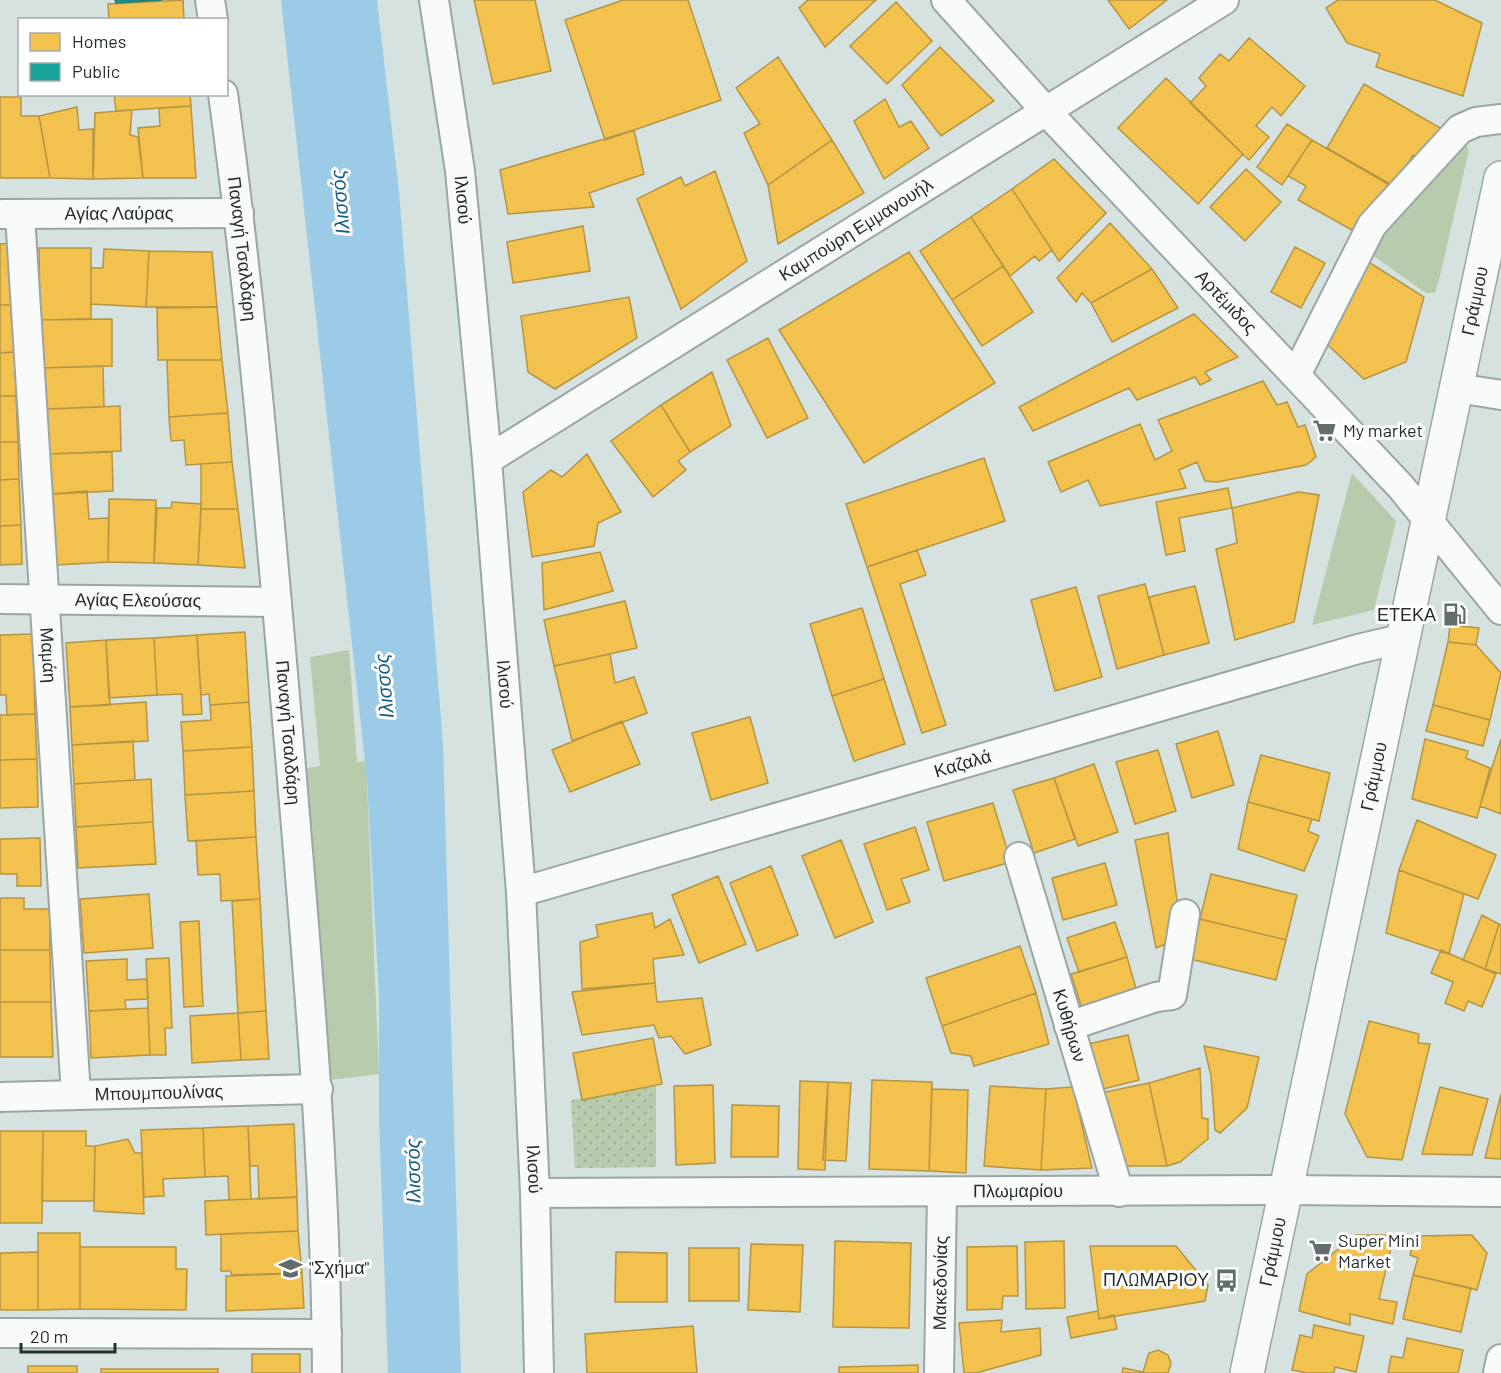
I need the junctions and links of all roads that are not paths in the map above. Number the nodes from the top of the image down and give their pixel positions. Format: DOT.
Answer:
graph roads {
  1 [pos="210,0"];
  2 [pos="435,0"];
  3 [pos="946,0"];
  4 [pos="1224,0"];
  5 [pos="213,18"];
  6 [pos="223,96"];
  7 [pos="1046,111"];
  8 [pos="1501,119"];
  9 [pos="1501,178"];
  10 [pos="239,213"];
  11 [pos="10,214"];
  12 [pos="1296,375"];
  13 [pos="1457,388"];
  14 [pos="1501,396"];
  15 [pos="487,460"];
  16 [pos="1430,521"];
  17 [pos="0,599"];
  18 [pos="46,599"];
  19 [pos="277,602"];
  20 [pos="1501,610"];
  21 [pos="1405,638"];
  22 [pos="1019,857"];
  23 [pos="521,892"];
  24 [pos="1185,914"];
  25 [pos="1069,1026"];
  26 [pos="318,1089"];
  27 [pos="76,1095"];
  28 [pos="0,1097"];
  29 [pos="1286,1190"];
  30 [pos="1119,1192"];
  31 [pos="1501,1192"];
  32 [pos="536,1193"];
  33 [pos="942,1193"];
  34 [pos="0,1333"];
  35 [pos="327,1334"];
  36 [pos="1501,1359"];
  37 [pos="327,1373"];
  38 [pos="539,1373"];
  39 [pos="939,1373"];
  40 [pos="1247,1373"];
  41 [pos="1498,1373"];
  1 -- 5 [label="street"];
  2 -- 15 [label="street, Ιλισού"];
  3 -- 7 [label="street, Αρτέμιδος"];
  4 -- 7 [label="street, Καμπούρη Εμμανουήλ"];
  6 -- 10 [label="street, Παναγή Τσαλδάρη"];
  7 -- 12 [label="street, Αρτέμιδος"];
  7 -- 15 [label="street, Καμπούρη Εμμανουήλ"];
  8 -- 12 [label="street"];
  9 -- 13 [label="street, Γράμμου"];
  10 -- 11 [label="street, Αγίας Λαύρας"];
  10 -- 19 [label="street, Παναγή Τσαλδάρη"];
  11 -- 18 [label="street, Μαμάη"];
  12 -- 16 [label="street, Αρτέμιδος"];
  13 -- 14 [label="street"];
  13 -- 16 [label="street, Γράμμου"];
  15 -- 23 [label="street, Ιλισού"];
  16 -- 20 [label="street, Αρτέμιδος"];
  16 -- 21 [label="street, Γράμμου"];
  17 -- 18 [label="street, Αγίας Ελεούσας"];
  18 -- 19 [label="street, Αγίας Ελεούσας"];
  18 -- 27 [label="street, Μαμάη"];
  19 -- 26 [label="street, Παναγή Τσαλδάρη"];
  21 -- 23 [label="street, Καζαλά"];
  21 -- 29 [label="street, Γράμμου"];
  22 -- 25 [label="street, Κυθήρων"];
  23 -- 32 [label="street, Ιλισού"];
  24 -- 25 [label="street"];
  25 -- 30 [label="street, Κυθήρων"];
  26 -- 27 [label="street, Μπουμπουλίνας"];
  26 -- 35 [label="street, Παναγή Τσαλδάρη"];
  27 -- 28 [label="street, Μπουμπουλίνας"];
  29 -- 30 [label="street, Πλωμαρίου"];
  29 -- 31 [label="street, Πλωμαρίου"];
  29 -- 40 [label="street, Γράμμου"];
  30 -- 33 [label="street, Πλωμαρίου"];
  32 -- 33 [label="street, Πλωμαρίου"];
  32 -- 38 [label="street, Ιλισού"];
  33 -- 39 [label="street, Μακεδονίας"];
  34 -- 35 [label="street"];
  35 -- 37 [label="street, Παναγή Τσαλδάρη"];
  36 -- 41 [label="street"];
}
